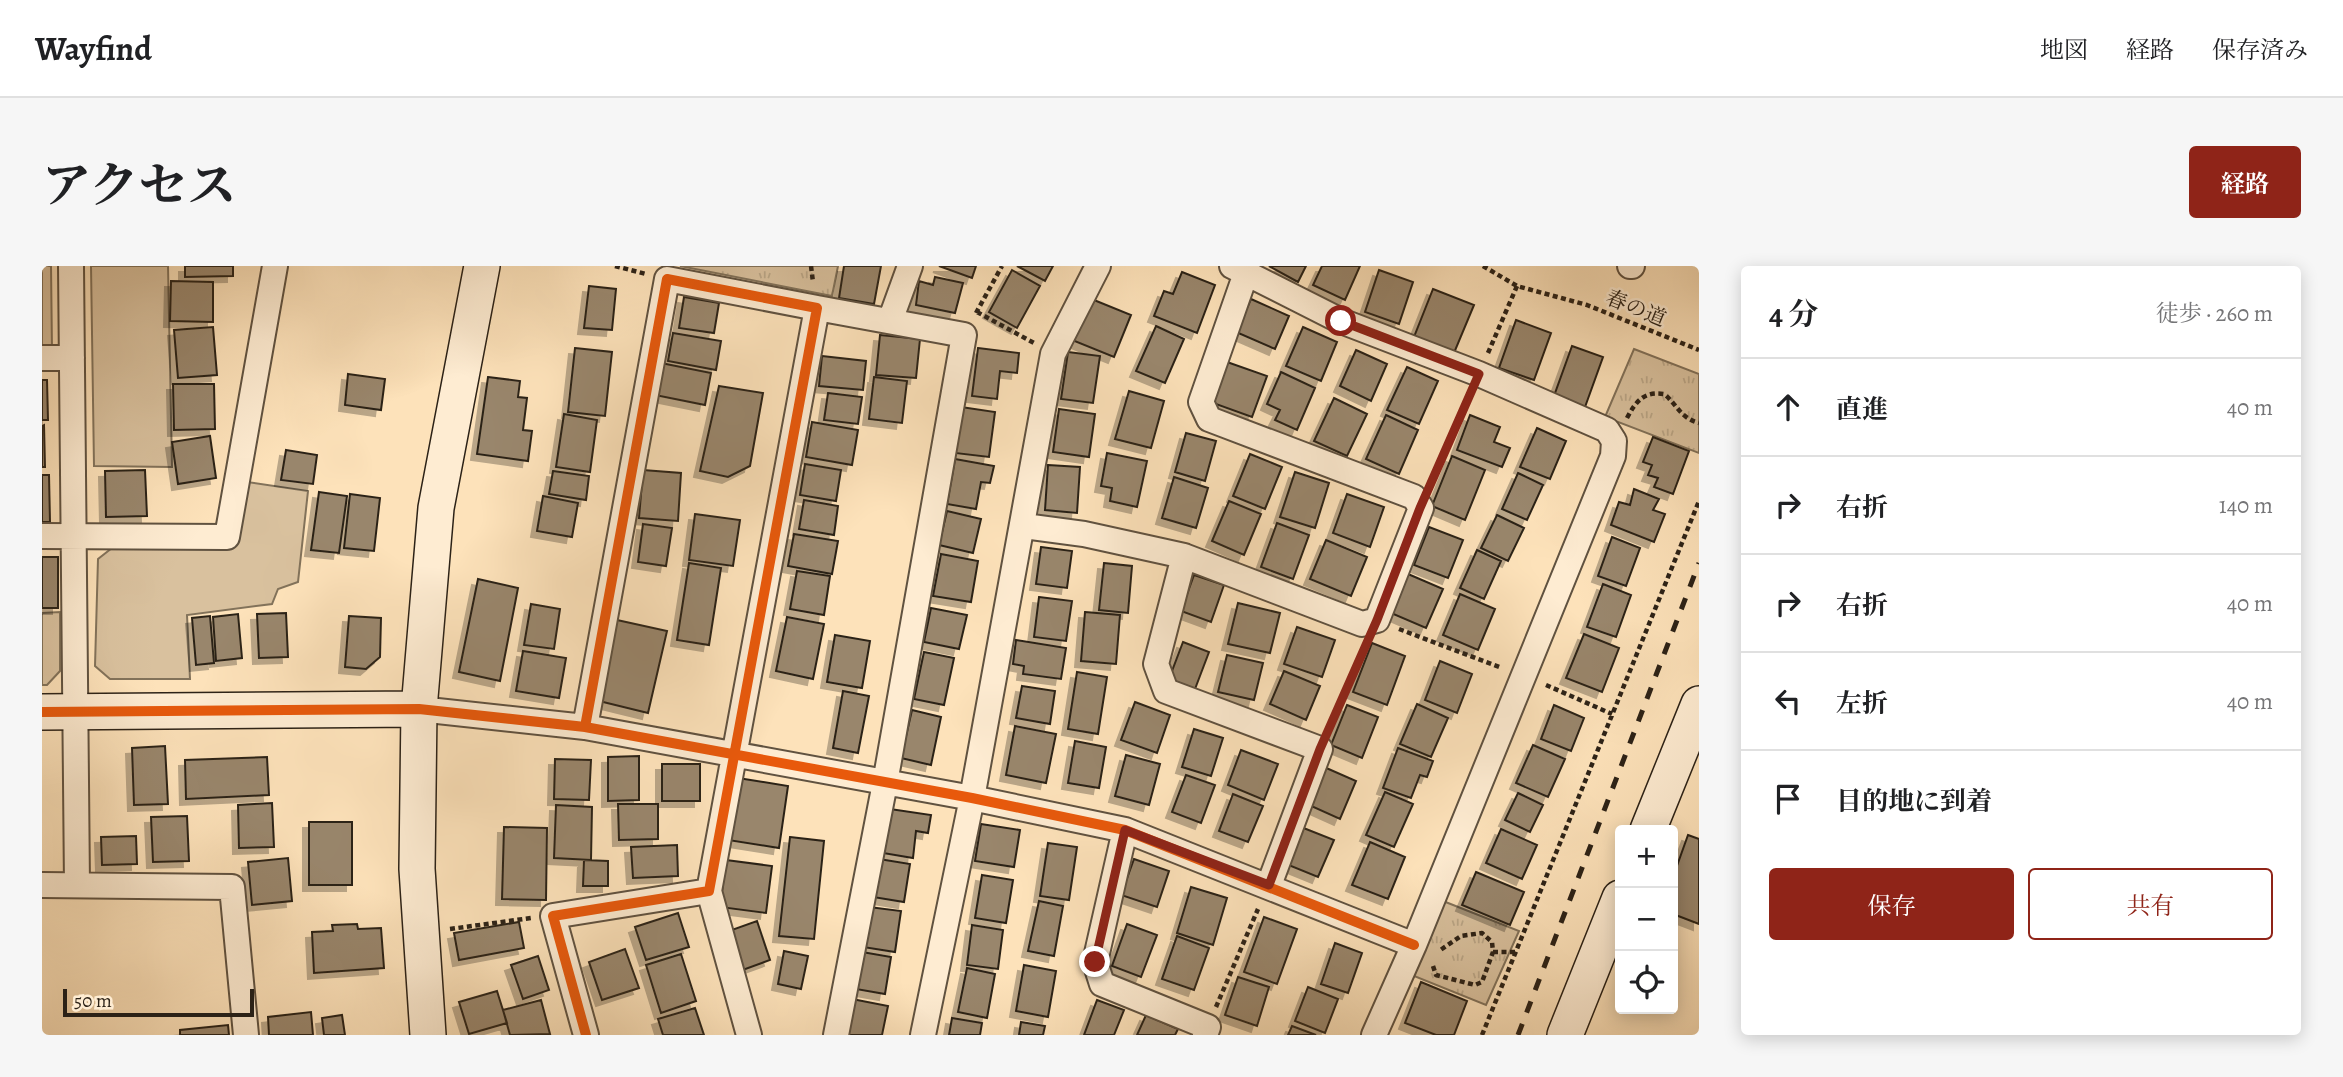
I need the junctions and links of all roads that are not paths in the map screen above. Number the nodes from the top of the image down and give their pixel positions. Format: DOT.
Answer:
graph roads {
  1 [pos="71,266"];
  2 [pos="275,266"];
  3 [pos="482,266"];
  4 [pos="910,266"];
  5 [pos="1098,266"];
  6 [pos="1239,269"];
  7 [pos="817,308"];
  8 [pos="890,321"];
  9 [pos="42,358"];
  10 [pos="72,358"];
  11 [pos="1024,526"];
  12 [pos="73,535"];
  13 [pos="42,536"];
  14 [pos="1184,556"];
  15 [pos="1699,704"];
  16 [pos="419,709"];
  17 [pos="77,711"];
  18 [pos="42,712"];
  19 [pos="585,727"];
  20 [pos="736,753"];
  21 [pos="885,783"];
  22 [pos="972,797"];
  23 [pos="1650,825"];
  24 [pos="1125,830"];
  25 [pos="42,885"];
  26 [pos="77,885"];
  27 [pos="1269,885"];
  28 [pos="709,891"];
  29 [pos="1615,910"];
  30 [pos="1410,954"];
  31 [pos="1206,1031"];
  32 [pos="246,1035"];
  33 [pos="428,1035"];
  34 [pos="586,1035"];
  35 [pos="749,1035"];
  36 [pos="836,1035"];
  37 [pos="923,1035"];
  38 [pos="1374,1035"];
  39 [pos="1565,1035"];
  1 -- 10 [label="street"];
  2 -- 12 [label="street"];
  3 -- 16 [label="street"];
  4 -- 8 [label="street"];
  5 -- 11 [label="street"];
  6 -- 14 [label="street"];
  6 -- 30 [label="street"];
  7 -- 8 [label="street"];
  7 -- 19 [label="street"];
  7 -- 20 [label="street"];
  8 -- 21 [label="street"];
  9 -- 10 [label="street"];
  10 -- 12 [label="street"];
  11 -- 14 [label="street"];
  11 -- 22 [label="street"];
  12 -- 13 [label="street"];
  12 -- 17 [label="street"];
  14 -- 27 [label="street"];
  15 -- 23 [label="street"];
  16 -- 17 [label="street"];
  16 -- 19 [label="street"];
  16 -- 33 [label="street"];
  17 -- 18 [label="street"];
  17 -- 26 [label="street"];
  19 -- 20 [label="street"];
  20 -- 21 [label="street"];
  20 -- 28 [label="street"];
  21 -- 22 [label="street"];
  21 -- 36 [label="street"];
  22 -- 24 [label="street"];
  22 -- 37 [label="street"];
  24 -- 27 [label="street"];
  24 -- 31 [label="street"];
  25 -- 26 [label="street"];
  26 -- 32 [label="street"];
  27 -- 30 [label="street"];
  28 -- 34 [label="street"];
  28 -- 35 [label="street"];
  29 -- 39 [label="street"];
  30 -- 38 [label="street"];
}
